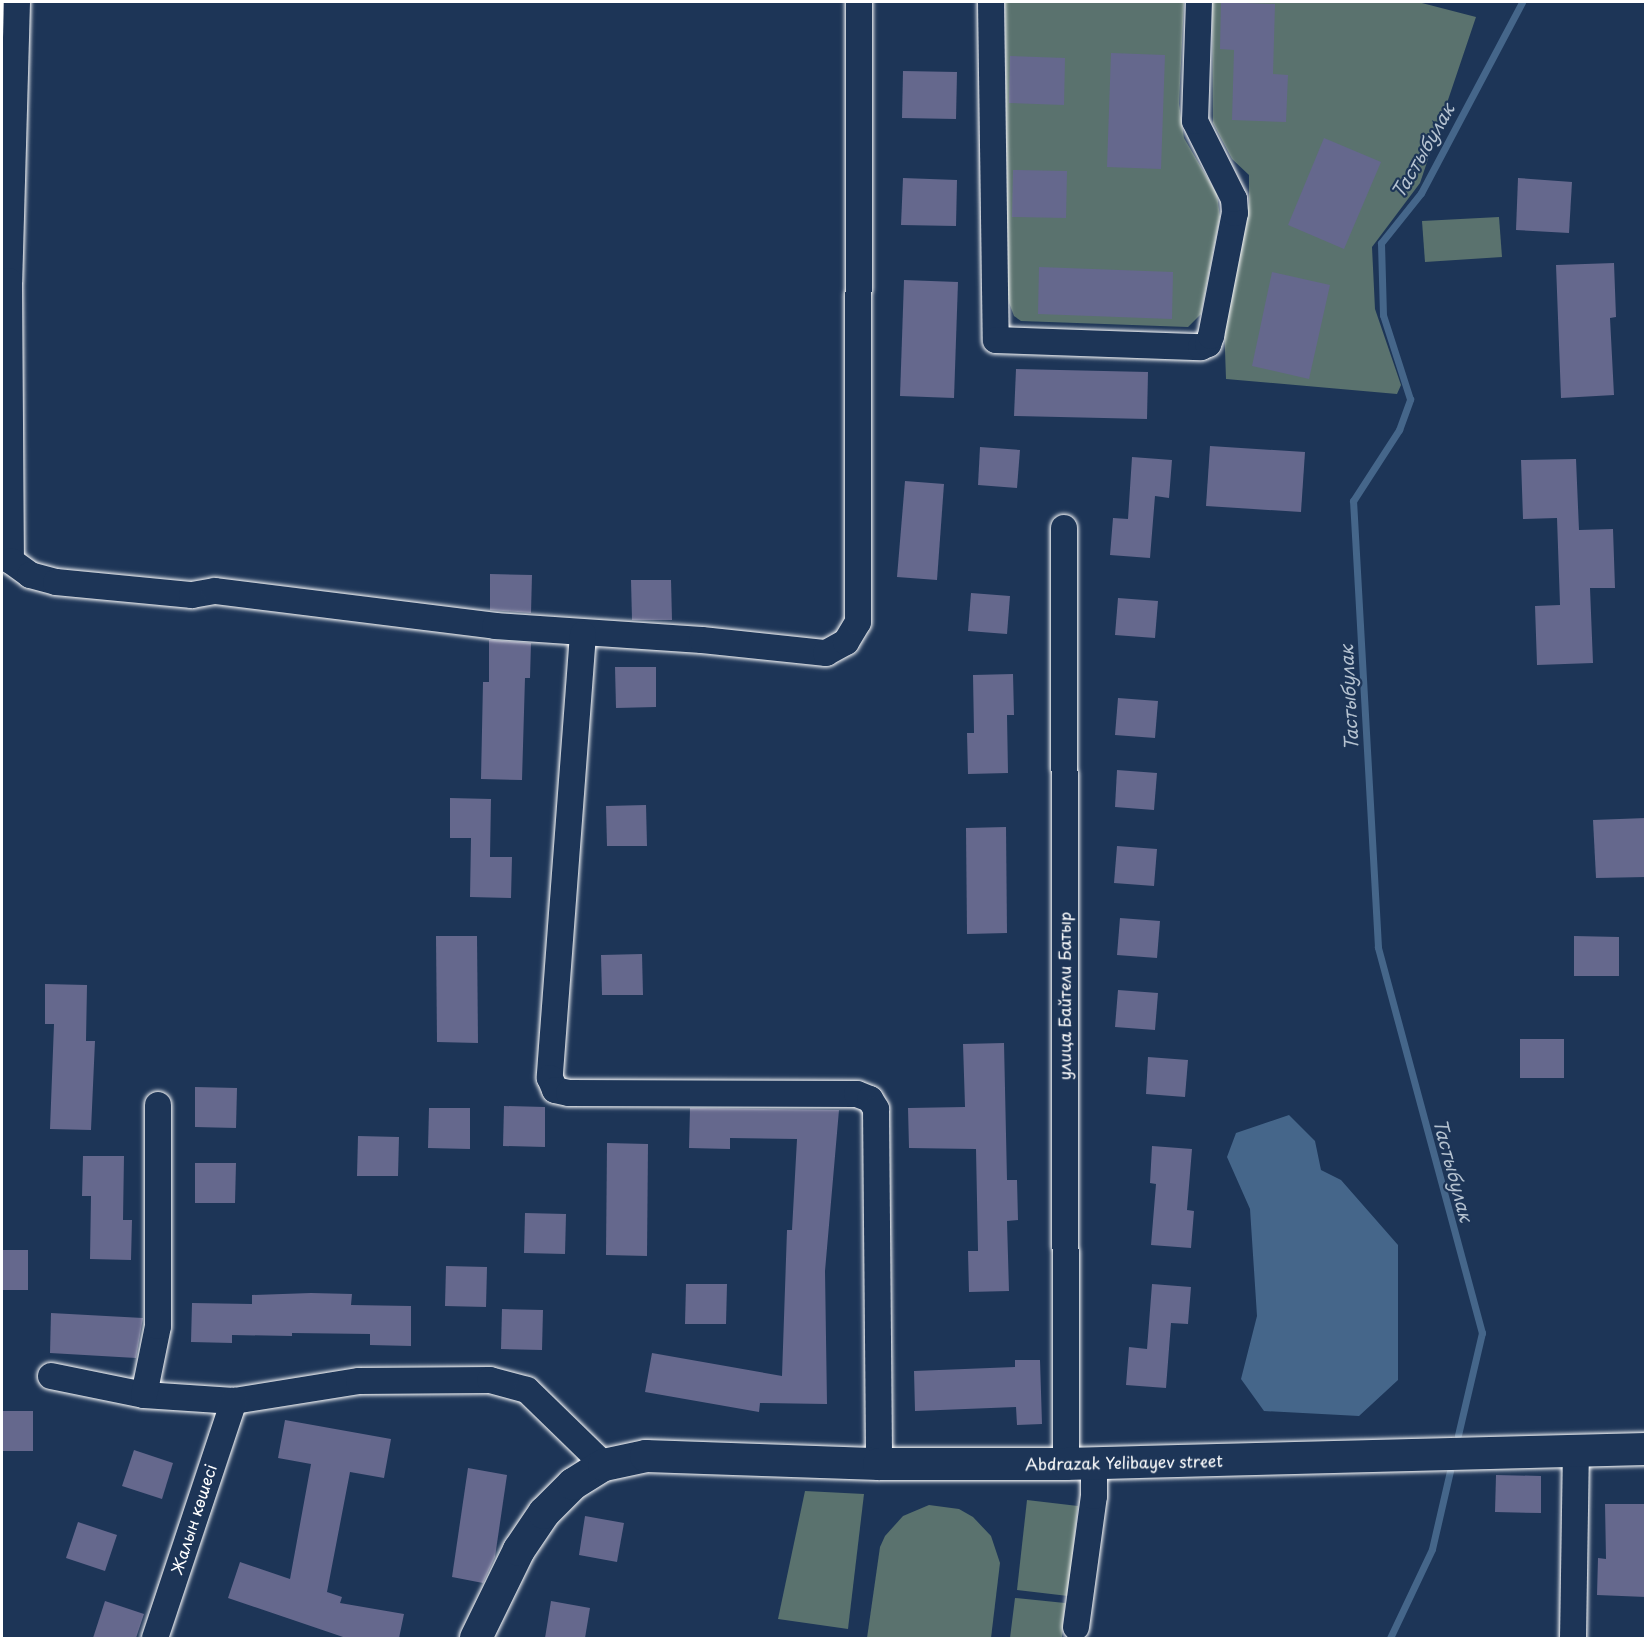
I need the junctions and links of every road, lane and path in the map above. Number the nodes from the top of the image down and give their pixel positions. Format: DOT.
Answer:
graph roads {
  1 [pos="17,2"];
  2 [pos="859,2"];
  3 [pos="991,2"];
  4 [pos="1199,2"];
  5 [pos="1065,528"];
  6 [pos="583,634"];
  7 [pos="158,1105"];
  8 [pos="51,1376"];
  9 [pos="144,1395"];
  10 [pos="234,1401"];
  11 [pos="1646,1449"];
  12 [pos="1576,1450"];
  13 [pos="1080,1463"];
  14 [pos="879,1464"];
  15 [pos="604,1465"];
  16 [pos="1076,1627"];
  17 [pos="155,1638"];
  18 [pos="476,1638"];
  19 [pos="1573,1638"];
  1 -- 6 [label="street"];
  2 -- 6 [label="street"];
  3 -- 4 [label="street"];
  5 -- 13 [label="street, улица Байтели Батыр"];
  6 -- 14 [label="street"];
  7 -- 9 [label="street"];
  8 -- 9 [label="street"];
  9 -- 10 [label="street"];
  10 -- 15 [label="street"];
  10 -- 17 [label="street, Жалын көшесі"];
  11 -- 12 [label="street, Abdrazak Yelibayev street"];
  12 -- 13 [label="street, Abdrazak Yelibayev street"];
  12 -- 19 [label="street"];
  13 -- 14 [label="street, Abdrazak Yelibayev street"];
  13 -- 16 [label="street, улица Байтели Батыр"];
  14 -- 15 [label="street, Abdrazak Yelibayev street"];
  15 -- 18 [label="street, Abdrazak Yelibayev street"];
}
